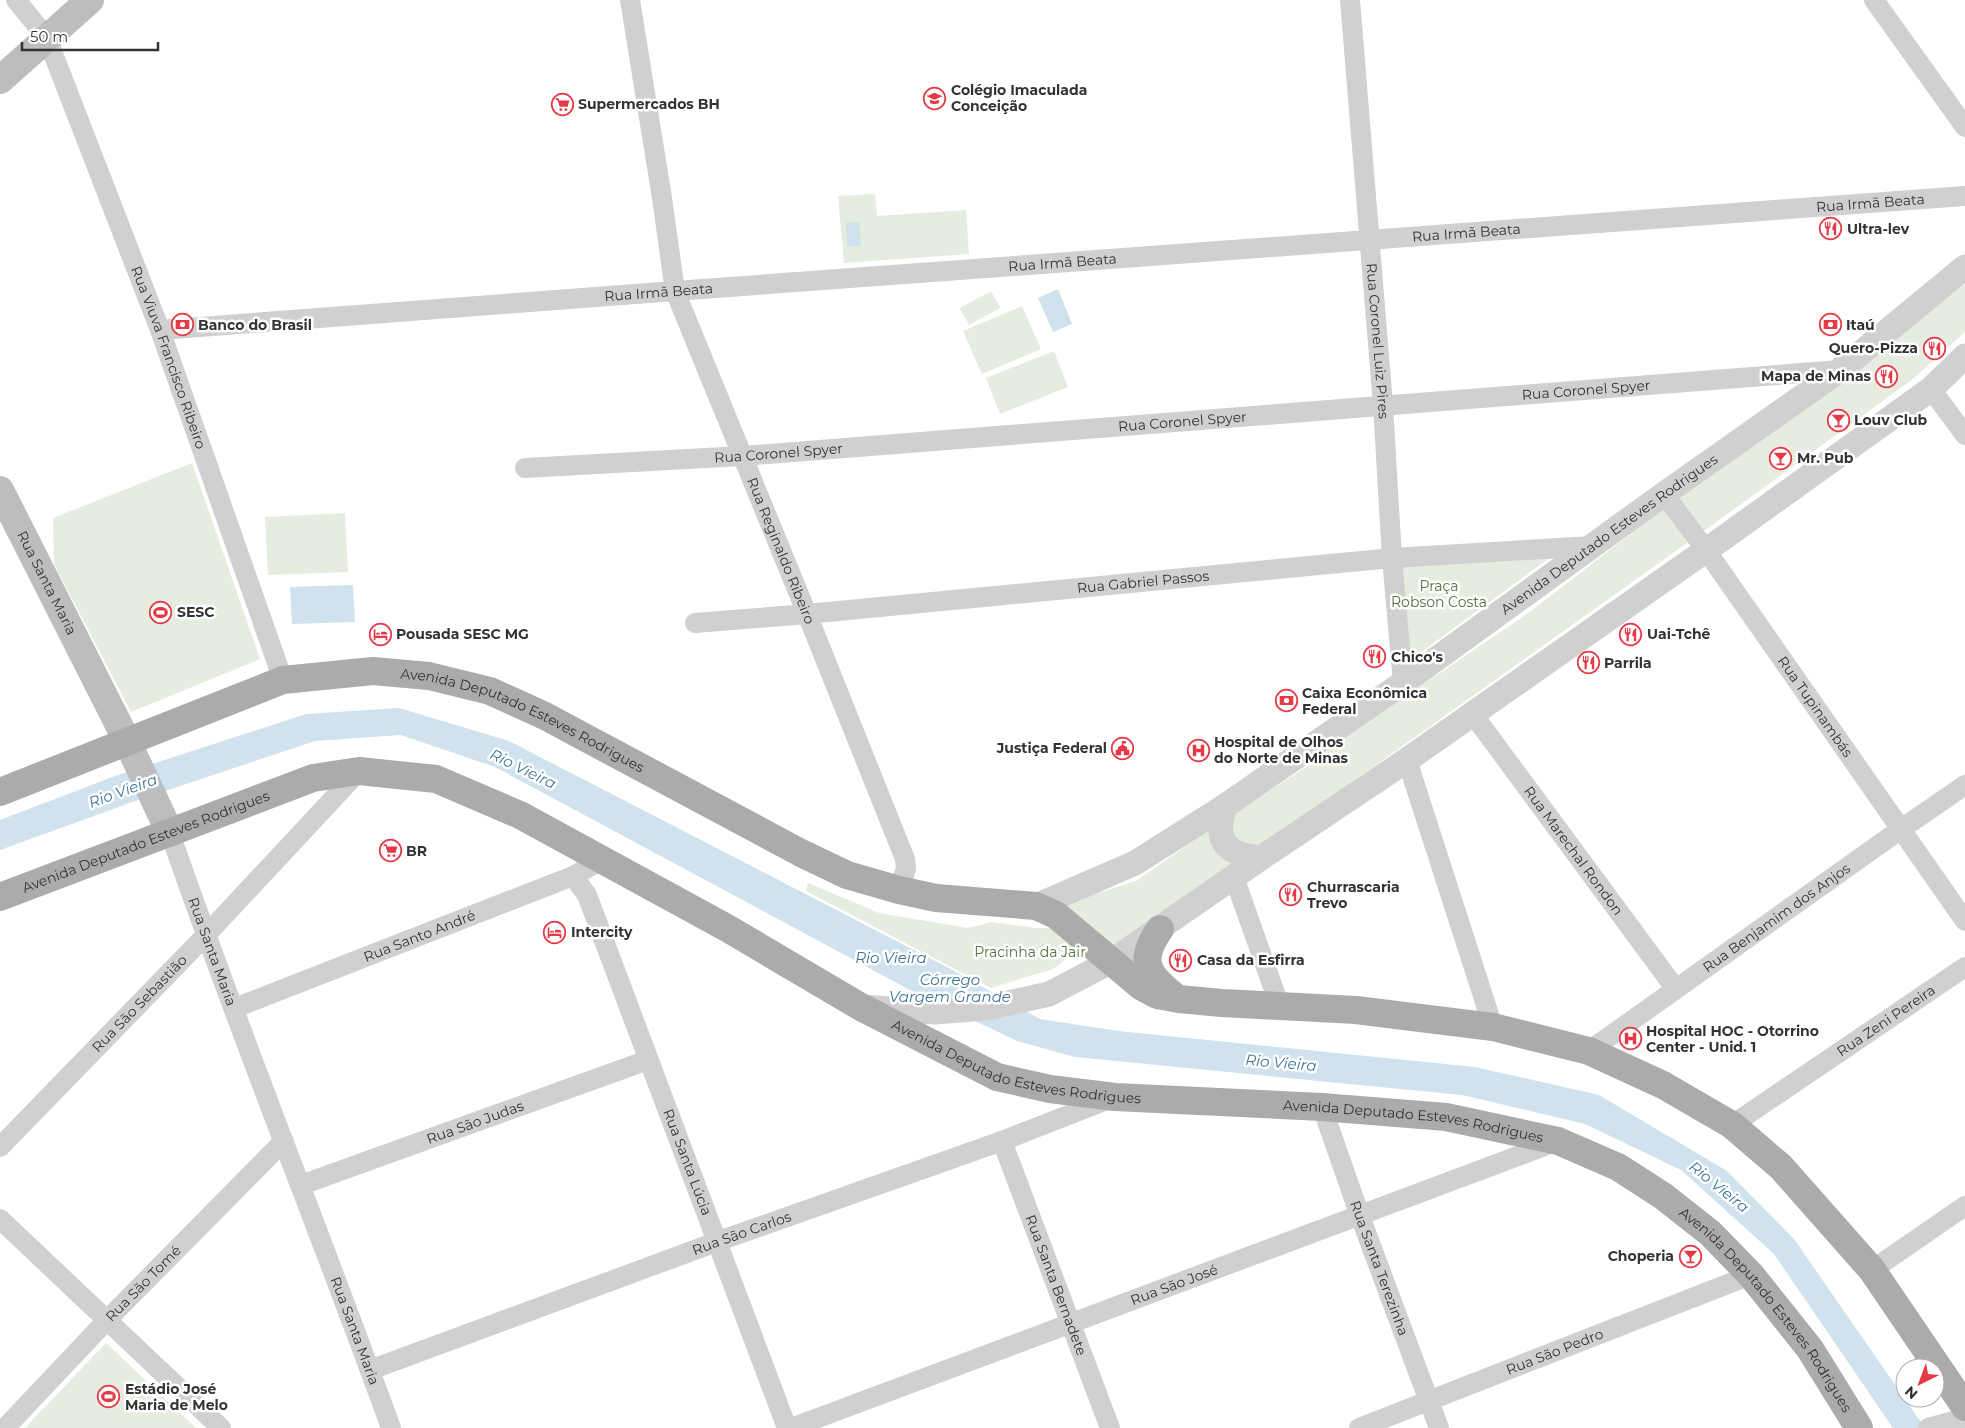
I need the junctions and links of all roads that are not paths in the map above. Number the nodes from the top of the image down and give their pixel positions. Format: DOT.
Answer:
graph roads {
  1 [pos="16,0"];
  2 [pos="90,0"];
  3 [pos="630,0"];
  4 [pos="1350,0"];
  5 [pos="1874,0"];
  6 [pos="47,38"];
  7 [pos="0,80"];
  8 [pos="1965,127"];
  9 [pos="1965,196"];
  10 [pos="1369,241"];
  11 [pos="1965,267"];
  12 [pos="675,291"];
  13 [pos="160,330"];
  14 [pos="1965,356"];
  15 [pos="1840,370"];
  16 [pos="1930,388"];
  17 [pos="1383,405"];
  18 [pos="1965,434"];
  19 [pos="742,456"];
  20 [pos="525,468"];
  21 [pos="0,490"];
  22 [pos="1664,494"];
  23 [pos="1593,546"];
  24 [pos="1706,550"];
  25 [pos="1392,558"];
  26 [pos="807,614"];
  27 [pos="695,623"];
  28 [pos="283,680"];
  29 [pos="1403,684"];
  30 [pos="1472,713"];
  31 [pos="132,752"];
  32 [pos="1407,760"];
  33 [pos="359,770"];
  34 [pos="1965,785"];
  35 [pos="0,792"];
  36 [pos="1225,806"];
  37 [pos="166,824"];
  38 [pos="1901,829"];
  39 [pos="1260,858"];
  40 [pos="602,860"];
  41 [pos="573,876"];
  42 [pos="1234,877"];
  43 [pos="899,890"];
  44 [pos="587,895"];
  45 [pos="0,897"];
  46 [pos="1036,906"];
  47 [pos="1965,921"];
  48 [pos="1160,928"];
  49 [pos="206,935"];
  50 [pos="1112,961"];
  51 [pos="1965,967"];
  52 [pos="1676,988"];
  53 [pos="1178,999"];
  54 [pos="861,1007"];
  55 [pos="1280,1007"];
  56 [pos="234,1008"];
  57 [pos="1493,1028"];
  58 [pos="1589,1051"];
  59 [pos="648,1060"];
  60 [pos="1115,1097"];
  61 [pos="1322,1107"];
  62 [pos="1732,1126"];
  63 [pos="284,1141"];
  64 [pos="1002,1141"];
  65 [pos="1558,1141"];
  66 [pos="0,1147"];
  67 [pos="301,1185"];
  68 [pos="1965,1206"];
  69 [pos="1360,1216"];
  70 [pos="0,1218"];
  71 [pos="719,1241"];
  72 [pos="1872,1270"];
  73 [pos="1751,1275"];
  74 [pos="107,1320"];
  75 [pos="1071,1323"];
  76 [pos="370,1370"];
  77 [pos="1429,1402"];
  78 [pos="1961,1415"];
  79 [pos="5,1428"];
  80 [pos="221,1428"];
  81 [pos="391,1428"];
  82 [pos="789,1428"];
  83 [pos="1110,1428"];
  84 [pos="1359,1428"];
  85 [pos="1439,1428"];
  86 [pos="1859,1428"];
  87 [pos="1928,1428"];
  1 -- 6 [label="street, Rua Viuva Francisco Ribeiro"];
  2 -- 6 [label="main road"];
  3 -- 12 [label="street, Rua Reginaldo Ribeiro"];
  4 -- 10 [label="street, Rua Coronel Luiz Pires"];
  5 -- 8 [label="street"];
  6 -- 7 [label="main road"];
  6 -- 13 [label="street, Rua Viuva Francisco Ribeiro"];
  9 -- 10 [label="street, Rua Irmã Beata"];
  10 -- 12 [label="street, Rua Irmã Beata"];
  10 -- 17 [label="street, Rua Coronel Luiz Pires"];
  11 -- 15 [label="street, Avenida Deputado Esteves Rodrigues"];
  12 -- 13 [label="street, Rua Irmã Beata"];
  12 -- 19 [label="street, Rua Reginaldo Ribeiro"];
  13 -- 28 [label="street, Rua Viuva Francisco Ribeiro"];
  14 -- 16 [label="street, Avenida Deputado Esteves Rodrigues"];
  15 -- 17 [label="street, Rua Coronel Spyer"];
  15 -- 22 [label="street, Avenida Deputado Esteves Rodrigues"];
  16 -- 18 [label="street"];
  16 -- 24 [label="street, Avenida Deputado Esteves Rodrigues"];
  17 -- 19 [label="street, Rua Coronel Spyer"];
  17 -- 25 [label="street, Rua Coronel Luiz Pires"];
  19 -- 20 [label="street, Rua Coronel Spyer"];
  19 -- 26 [label="street, Rua Reginaldo Ribeiro"];
  21 -- 31 [label="main road, Rua Santa Maria"];
  22 -- 23 [label="street, Avenida Deputado Esteves Rodrigues"];
  22 -- 24 [label="street, Rua Tupinambás"];
  23 -- 25 [label="street, Rua Gabriel Passos"];
  23 -- 29 [label="street, Avenida Deputado Esteves Rodrigues"];
  24 -- 30 [label="street, Avenida Deputado Esteves Rodrigues"];
  24 -- 38 [label="street, Rua Tupinambás"];
  25 -- 26 [label="street, Rua Gabriel Passos"];
  25 -- 29 [label="street, Rua Coronel Luiz Pires"];
  26 -- 27 [label="street, Rua Gabriel Passos"];
  26 -- 43 [label="street, Rua Reginaldo Ribeiro"];
  28 -- 31 [label="main road, Avenida Deputado Esteves Rodrigues"];
  28 -- 43 [label="main road, Avenida Deputado Esteves Rodrigues"];
  29 -- 36 [label="street, Avenida Deputado Esteves Rodrigues"];
  30 -- 32 [label="street, Avenida Deputado Esteves Rodrigues"];
  30 -- 52 [label="street, Rua Marechal Rondon"];
  31 -- 35 [label="main road, Avenida Deputado Esteves Rodrigues"];
  31 -- 37 [label="main road, Rua Santa Maria"];
  32 -- 39 [label="street, Avenida Deputado Esteves Rodrigues"];
  32 -- 57 [label="street"];
  33 -- 37 [label="main road, Avenida Deputado Esteves Rodrigues"];
  33 -- 40 [label="main road, Avenida Deputado Esteves Rodrigues"];
  33 -- 49 [label="street, Rua São Sebastião"];
  34 -- 38 [label="street, Rua Benjamim dos Anjos"];
  36 -- 39 [label="street"];
  36 -- 46 [label="street, Avenida Deputado Esteves Rodrigues"];
  37 -- 45 [label="main road, Avenida Deputado Esteves Rodrigues"];
  37 -- 49 [label="street, Rua Santa Maria"];
  38 -- 47 [label="street, Rua Tupinambás"];
  38 -- 52 [label="street, Rua Benjamim dos Anjos"];
  39 -- 42 [label="street, Avenida Deputado Esteves Rodrigues"];
  40 -- 41 [label="street, Rua Santo André"];
  40 -- 44 [label="street"];
  40 -- 54 [label="main road, Avenida Deputado Esteves Rodrigues"];
  41 -- 44 [label="street, Rua Santa Lúcia"];
  41 -- 56 [label="street, Rua Santo André"];
  42 -- 48 [label="street, Avenida Deputado Esteves Rodrigues"];
  42 -- 55 [label="street"];
  43 -- 46 [label="main road, Avenida Deputado Esteves Rodrigues"];
  44 -- 59 [label="street, Rua Santa Lúcia"];
  46 -- 50 [label="main road, Avenida Deputado Esteves Rodrigues"];
  48 -- 50 [label="street, Avenida Deputado Esteves Rodrigues"];
  48 -- 53 [label="main road"];
  49 -- 56 [label="street, Rua Santa Maria"];
  49 -- 66 [label="street, Rua São Sebastião"];
  50 -- 53 [label="main road, Avenida Deputado Esteves Rodrigues"];
  50 -- 54 [label="street, Avenida Deputado Esteves Rodrigues"];
  51 -- 62 [label="street, Rua Zeni Pereira"];
  52 -- 58 [label="street, Rua Benjamim dos Anjos"];
  53 -- 55 [label="main road, Avenida Deputado Esteves Rodrigues"];
  54 -- 60 [label="main road, Avenida Deputado Esteves Rodrigues"];
  55 -- 57 [label="main road, Avenida Deputado Esteves Rodrigues"];
  56 -- 63 [label="street, Rua Santa Maria"];
  57 -- 58 [label="main road, Avenida Deputado Esteves Rodrigues"];
  58 -- 62 [label="main road, Avenida Deputado Esteves Rodrigues"];
  59 -- 67 [label="street, Rua São Judas"];
  59 -- 71 [label="street, Rua Santa Lúcia"];
  60 -- 61 [label="main road, Avenida Deputado Esteves Rodrigues"];
  60 -- 64 [label="street, Rua São Carlos"];
  61 -- 65 [label="main road, Avenida Deputado Esteves Rodrigues"];
  61 -- 69 [label="street, Rua Santa Terezinha"];
  62 -- 72 [label="main road, Avenida Deputado Esteves Rodrigues"];
  63 -- 67 [label="street, Rua Santa Maria"];
  63 -- 74 [label="street, Rua São Tomé"];
  64 -- 71 [label="street, Rua São Carlos"];
  64 -- 75 [label="street, Rua Santa Bernadete"];
  65 -- 69 [label="street, Rua São José"];
  65 -- 73 [label="main road, Avenida Deputado Esteves Rodrigues"];
  67 -- 76 [label="street, Rua Santa Maria"];
  68 -- 72 [label="street"];
  69 -- 75 [label="street, Rua São José"];
  69 -- 77 [label="street, Rua Santa Terezinha"];
  70 -- 74 [label="street"];
  71 -- 76 [label="street, Rua São Carlos"];
  71 -- 82 [label="street, Rua Santa Lúcia"];
  72 -- 78 [label="main road, Avenida Deputado Esteves Rodrigues"];
  73 -- 77 [label="street, Rua São Pedro"];
  73 -- 86 [label="main road, Avenida Deputado Esteves Rodrigues"];
  74 -- 79 [label="street, Rua São Tomé"];
  74 -- 80 [label="street"];
  75 -- 82 [label="street, Rua São José"];
  75 -- 83 [label="street, Rua Santa Bernadete"];
  76 -- 81 [label="street, Rua Santa Maria"];
  77 -- 84 [label="street, Rua São Pedro"];
  77 -- 85 [label="street, Rua Santa Terezinha"];
  78 -- 87 [label="street"];
}
